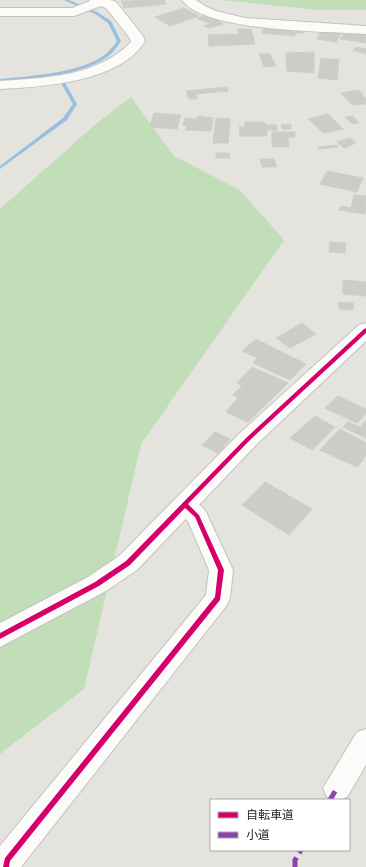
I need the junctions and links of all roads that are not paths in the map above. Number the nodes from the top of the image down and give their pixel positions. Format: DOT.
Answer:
graph roads {
  1 [pos="48,0"];
  2 [pos="188,0"];
  3 [pos="91,5"];
  4 [pos="0,12"];
  5 [pos="366,30"];
  6 [pos="0,85"];
  7 [pos="366,330"];
  8 [pos="185,505"];
  9 [pos="0,636"];
  10 [pos="366,741"];
  11 [pos="337,788"];
  12 [pos="6,867"];
  1 -- 3 [label="street"];
  2 -- 5 [label="street"];
  3 -- 4 [label="street"];
  3 -- 6 [label="street"];
  7 -- 8 [label="street"];
  8 -- 9 [label="street"];
  8 -- 12 [label="street"];
  10 -- 11 [label="street"];
}
